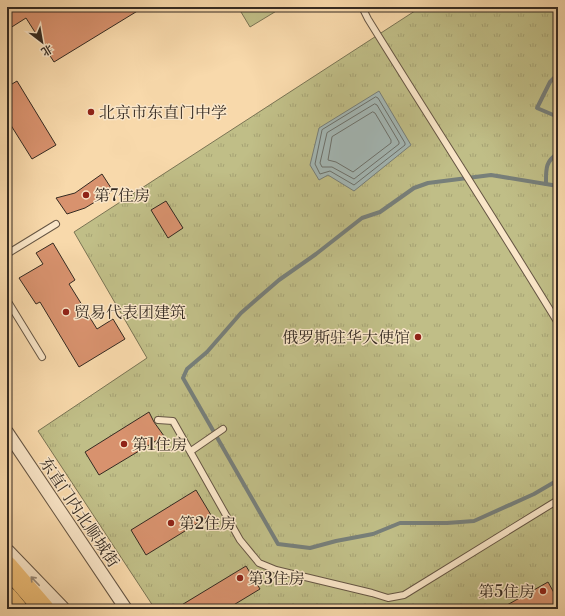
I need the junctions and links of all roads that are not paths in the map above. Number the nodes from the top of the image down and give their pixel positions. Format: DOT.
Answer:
graph roads {
  1 [pos="362,7"];
  2 [pos="56,224"];
  3 [pos="7,254"];
  4 [pos="8,305"];
  5 [pos="558,323"];
  6 [pos="42,357"];
  7 [pos="158,420"];
  8 [pos="222,429"];
  9 [pos="7,432"];
  10 [pos="191,451"];
  11 [pos="558,500"];
  12 [pos="7,552"];
  13 [pos="7,566"];
  14 [pos="7,597"];
  15 [pos="17,609"];
  16 [pos="44,609"];
  17 [pos="62,609"];
  18 [pos="126,609"];
  1 -- 5 [label="lane"];
  2 -- 3 [label="lane"];
  4 -- 6 [label="lane"];
  7 -- 10 [label="lane"];
  8 -- 10 [label="lane"];
  9 -- 18 [label="street, 东直门内北顺城街"];
  10 -- 11 [label="lane"];
  17 -- 12 [label="street, one-way"];
  13 -- 16 [label="highway"];
  14 -- 15 [label="highway"];
}
